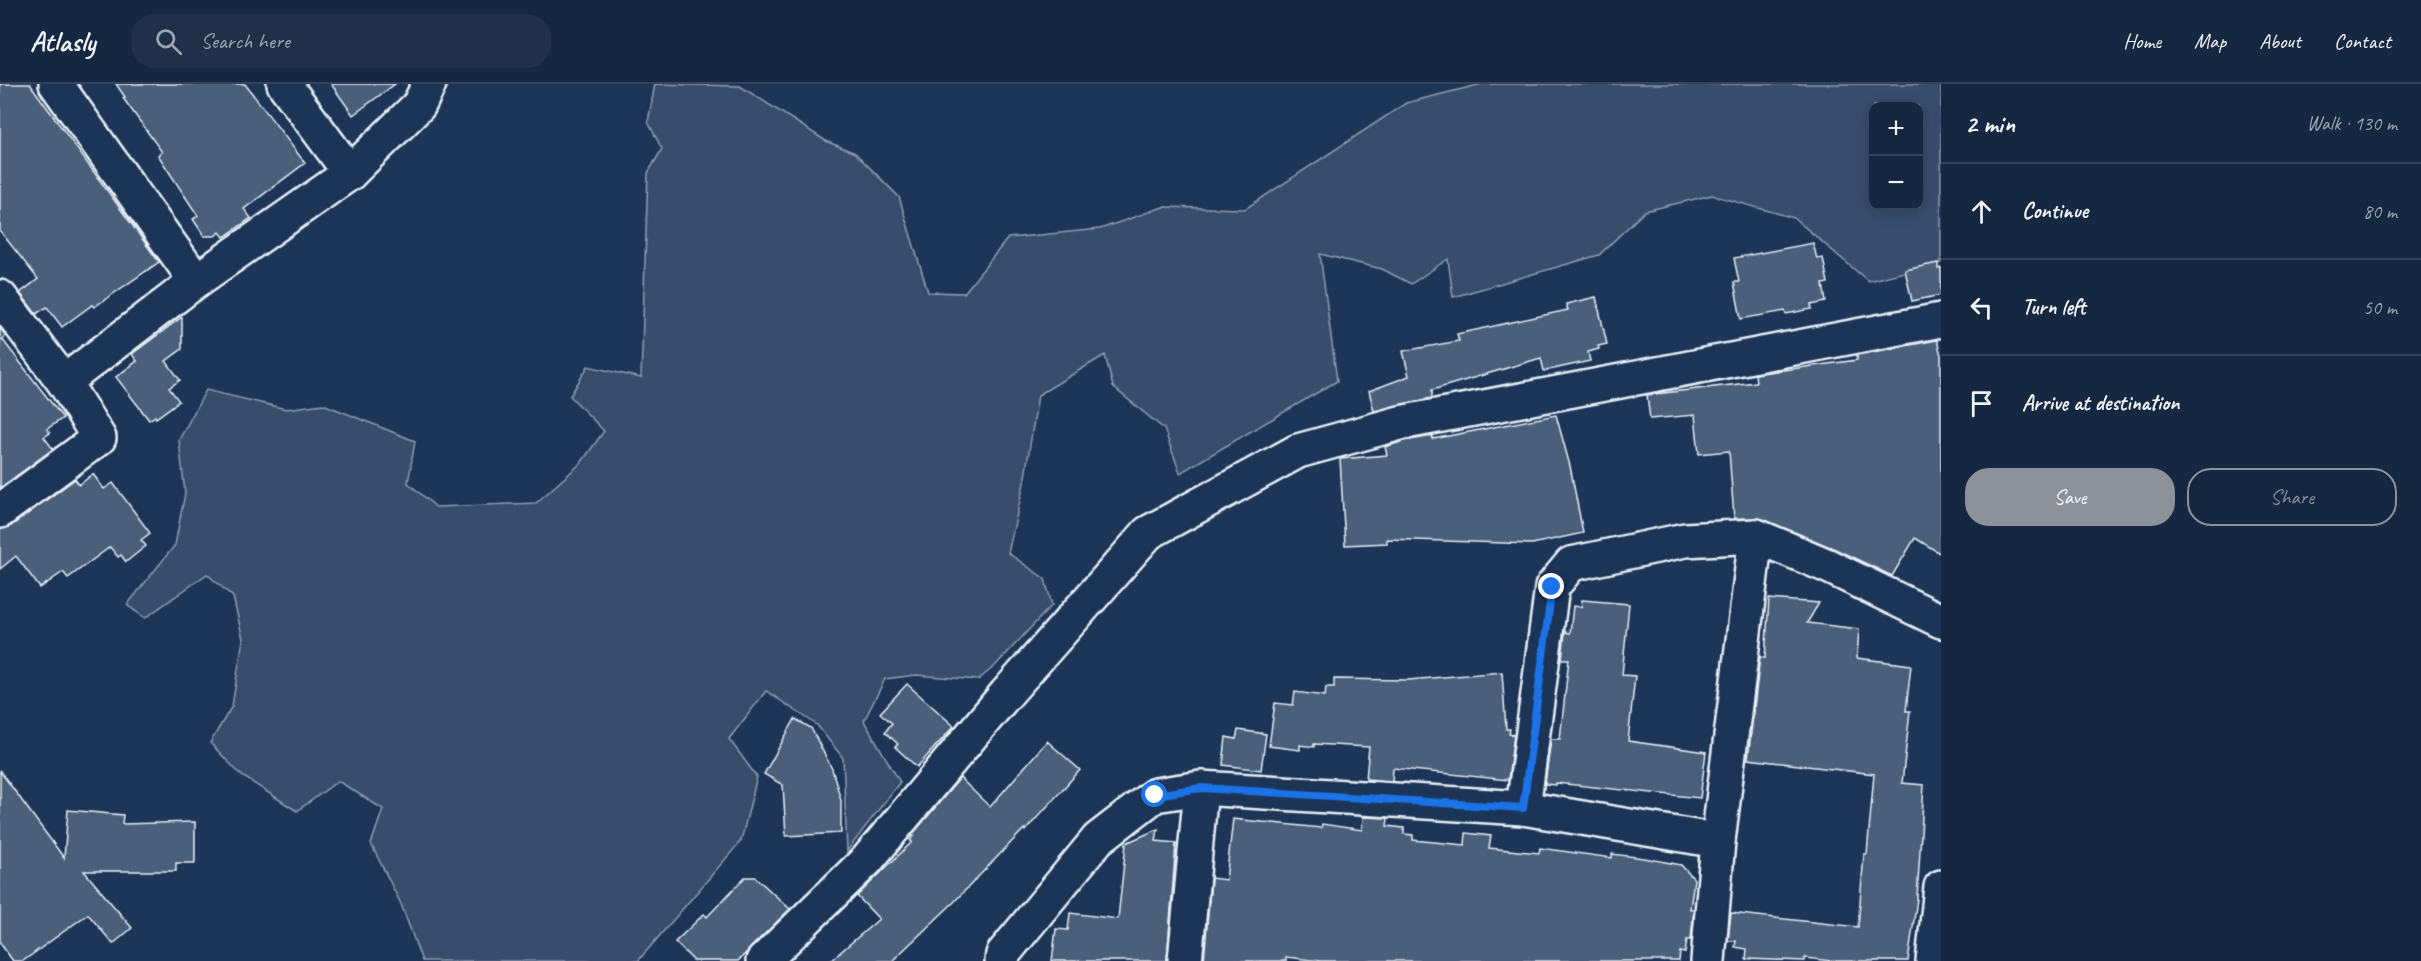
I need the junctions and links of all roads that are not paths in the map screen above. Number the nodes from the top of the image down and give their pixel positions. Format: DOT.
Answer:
graph roads {
  1 [pos="56,84"];
  2 [pos="284,84"];
  3 [pos="429,84"];
  4 [pos="350,173"];
  5 [pos="196,282"];
  6 [pos="0,297"];
  7 [pos="1941,320"];
  8 [pos="64,382"];
  9 [pos="0,512"];
  10 [pos="1756,536"];
  11 [pos="1941,621"];
  12 [pos="1201,788"];
  13 [pos="1523,808"];
  14 [pos="1718,841"];
  15 [pos="1941,887"];
  16 [pos="763,961"];
  17 [pos="1002,961"];
  18 [pos="1185,961"];
  19 [pos="1708,961"];
  20 [pos="1933,961"];
  1 -- 5 [label="street"];
  2 -- 4 [label="street"];
  3 -- 4 [label="street"];
  4 -- 5 [label="street"];
  5 -- 8 [label="street"];
  6 -- 8 [label="street"];
  7 -- 16 [label="street"];
  8 -- 9 [label="street"];
  10 -- 11 [label="street"];
  10 -- 13 [label="street"];
  10 -- 14 [label="street"];
  12 -- 13 [label="street"];
  12 -- 17 [label="street"];
  12 -- 18 [label="street"];
  13 -- 14 [label="street"];
  14 -- 19 [label="street"];
  15 -- 20 [label="street"];
}
